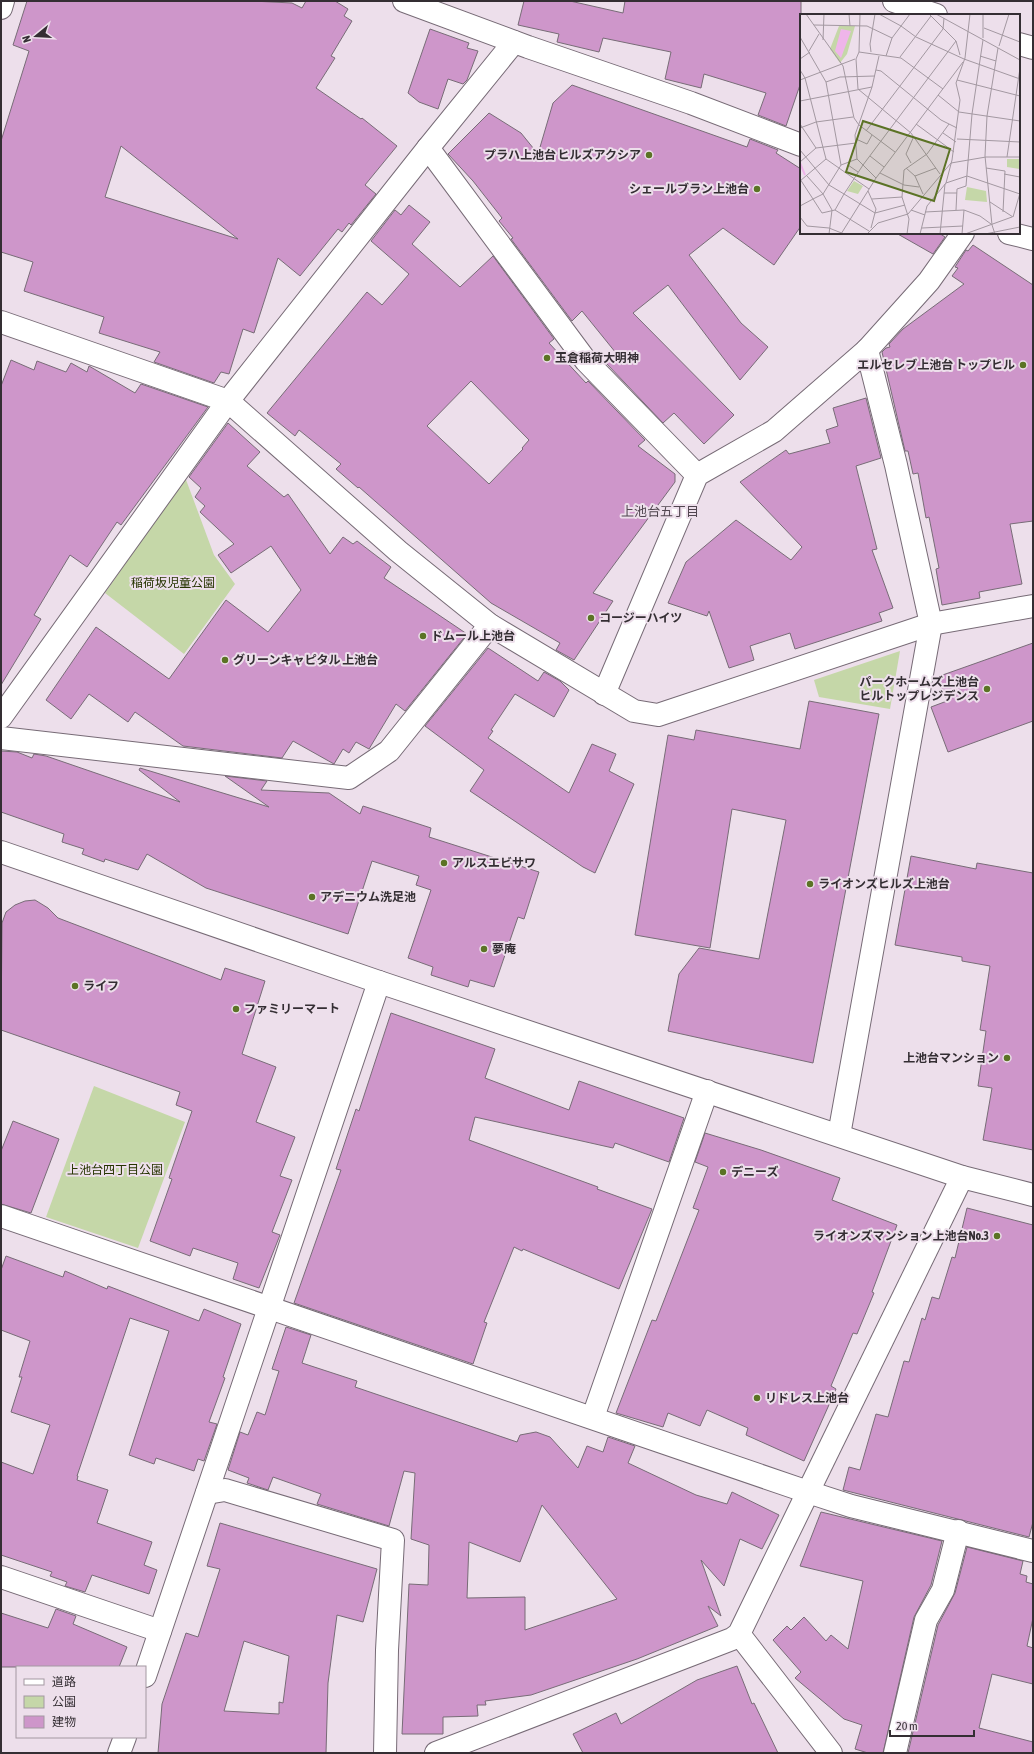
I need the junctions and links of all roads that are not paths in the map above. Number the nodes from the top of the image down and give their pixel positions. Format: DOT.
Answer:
graph roads {
  1 [pos="3,1"];
  2 [pos="404,1"];
  3 [pos="894,1"];
  4 [pos="1,8"];
  5 [pos="933,14"];
  6 [pos="514,42"];
  7 [pos="1020,44"];
  8 [pos="1033,48"];
  9 [pos="800,145"];
  10 [pos="428,148"];
  11 [pos="962,234"];
  12 [pos="1013,234"];
  13 [pos="1033,239"];
  14 [pos="1,322"];
  15 [pos="867,350"];
  16 [pos="228,401"];
  17 [pos="697,475"];
  18 [pos="1033,606"];
  19 [pos="931,624"];
  20 [pos="490,625"];
  21 [pos="604,694"];
  22 [pos="1,717"];
  23 [pos="1,738"];
  24 [pos="1,852"];
  25 [pos="378,982"];
  26 [pos="707,1091"];
  27 [pos="839,1135"];
  28 [pos="962,1176"];
  29 [pos="1033,1195"];
  30 [pos="1,1216"];
  31 [pos="269,1306"];
  32 [pos="592,1417"];
  33 [pos="207,1492"];
  34 [pos="808,1492"];
  35 [pos="958,1531"];
  36 [pos="1033,1551"];
  37 [pos="1,1577"];
  38 [pos="160,1631"];
  39 [pos="739,1634"];
  40 [pos="146,1673"];
  41 [pos="124,1738"];
  42 [pos="441,1752"];
  43 [pos="119,1753"];
  44 [pos="385,1753"];
  45 [pos="831,1753"];
  46 [pos="895,1753"];
  1 -- 4 [label="street"];
  2 -- 6 [label="street"];
  3 -- 5 [label="street"];
  6 -- 9 [label="street"];
  6 -- 10 [label="street"];
  7 -- 8 [label="street"];
  10 -- 16 [label="street"];
  10 -- 17 [label="street"];
  11 -- 15 [label="street"];
  12 -- 13 [label="street"];
  14 -- 16 [label="street"];
  15 -- 17 [label="street"];
  15 -- 19 [label="street"];
  16 -- 20 [label="street"];
  16 -- 22 [label="street"];
  17 -- 21 [label="street"];
  18 -- 19 [label="street"];
  19 -- 21 [label="street"];
  19 -- 27 [label="street"];
  20 -- 21 [label="street"];
  20 -- 23 [label="street"];
  24 -- 25 [label="street"];
  25 -- 26 [label="street"];
  25 -- 31 [label="street"];
  26 -- 27 [label="street"];
  26 -- 32 [label="street"];
  27 -- 28 [label="street"];
  28 -- 29 [label="street"];
  28 -- 34 [label="street"];
  30 -- 31 [label="street"];
  31 -- 32 [label="street"];
  31 -- 33 [label="street"];
  32 -- 34 [label="street"];
  33 -- 38 [label="street"];
  33 -- 44 [label="street"];
  34 -- 35 [label="street"];
  34 -- 39 [label="street"];
  35 -- 36 [label="street"];
  35 -- 46 [label="street"];
  37 -- 38 [label="street"];
  38 -- 40 [label="street"];
  39 -- 42 [label="street"];
  39 -- 45 [label="street"];
  41 -- 43 [label="street"];
}
